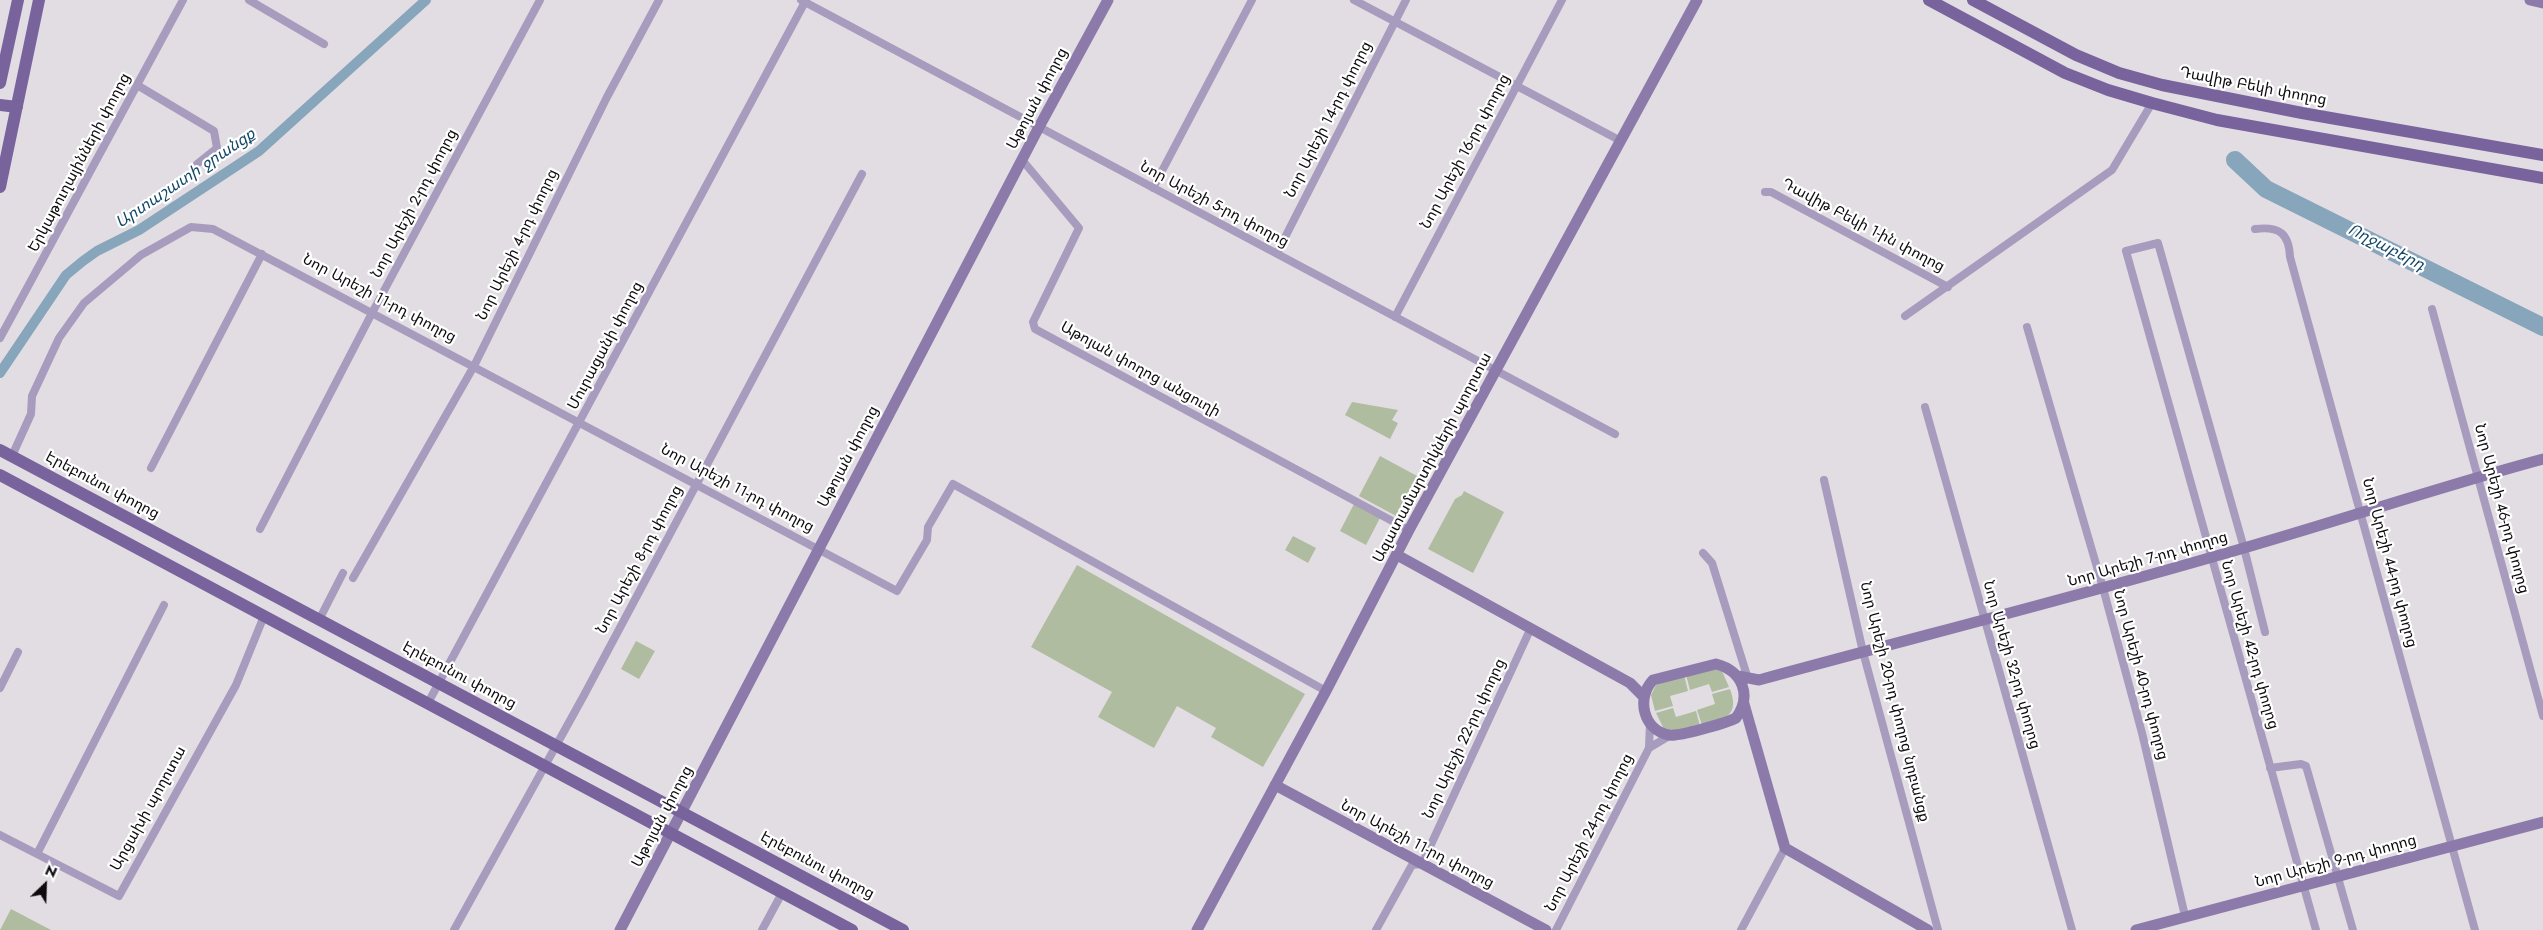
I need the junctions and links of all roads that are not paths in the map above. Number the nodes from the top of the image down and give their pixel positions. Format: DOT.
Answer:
graph roads {
  1 [pos="18,0"];
  2 [pos="40,0"];
  3 [pos="183,0"];
  4 [pos="248,0"];
  5 [pos="540,0"];
  6 [pos="659,0"];
  7 [pos="1108,0"];
  8 [pos="1252,0"];
  9 [pos="1354,0"];
  10 [pos="1406,0"];
  11 [pos="1562,0"];
  12 [pos="1696,0"];
  13 [pos="1929,0"];
  14 [pos="1973,0"];
  15 [pos="2530,0"];
  16 [pos="804,1"];
  17 [pos="2543,3"];
  18 [pos="1395,22"];
  19 [pos="324,44"];
  20 [pos="0,83"];
  21 [pos="137,86"];
  22 [pos="1516,86"];
  23 [pos="2152,104"];
  24 [pos="0,105"];
  25 [pos="17,107"];
  26 [pos="1039,127"];
  27 [pos="1621,141"];
  28 [pos="2543,155"];
  29 [pos="1023,160"];
  30 [pos="197,164"];
  31 [pos="862,174"];
  32 [pos="2543,178"];
  33 [pos="0,187"];
  34 [pos="1153,188"];
  35 [pos="1765,192"];
  36 [pos="2255,229"];
  37 [pos="262,254"];
  38 [pos="1277,254"];
  39 [pos="1948,287"];
  40 [pos="2432,309"];
  41 [pos="372,313"];
  42 [pos="1905,316"];
  43 [pos="1395,317"];
  44 [pos="2027,327"];
  45 [pos="0,338"];
  46 [pos="474,366"];
  47 [pos="1496,370"];
  48 [pos="1925,407"];
  49 [pos="580,423"];
  50 [pos="1614,434"];
  51 [pos="0,450"];
  52 [pos="12,456"];
  53 [pos="2543,460"];
  54 [pos="151,468"];
  55 [pos="0,474"];
  56 [pos="2479,476"];
  57 [pos="1824,480"];
  58 [pos="696,484"];
  59 [pos="2361,512"];
  60 [pos="260,529"];
  61 [pos="1409,530"];
  62 [pos="2244,548"];
  63 [pos="818,549"];
  64 [pos="1703,553"];
  65 [pos="1397,555"];
  66 [pos="2210,558"];
  67 [pos="343,573"];
  68 [pos="353,578"];
  69 [pos="2103,588"];
  70 [pos="164,605"];
  71 [pos="264,616"];
  72 [pos="319,620"];
  73 [pos="1984,620"];
  74 [pos="1530,630"];
  75 [pos="2265,632"];
  76 [pos="18,652"];
  77 [pos="1863,652"];
  78 [pos="1748,678"];
  79 [pos="1653,680"];
  80 [pos="439,683"];
  81 [pos="1630,683"];
  82 [pos="0,688"];
  83 [pos="1326,691"];
  84 [pos="1644,697"];
  85 [pos="1744,698"];
  86 [pos="428,703"];
  87 [pos="2543,716"];
  88 [pos="1733,720"];
  89 [pos="1650,723"];
  90 [pos="1750,727"];
  91 [pos="1669,736"];
  92 [pos="556,746"];
  93 [pos="1649,748"];
  94 [pos="545,766"];
  95 [pos="2270,768"];
  96 [pos="1275,785"];
  97 [pos="682,813"];
  98 [pos="2543,822"];
  99 [pos="671,834"];
  100 [pos="0,835"];
  101 [pos="2452,847"];
  102 [pos="1785,848"];
  103 [pos="38,854"];
  104 [pos="1422,864"];
  105 [pos="2338,877"];
  106 [pos="2304,886"];
  107 [pos="782,892"];
  108 [pos="2185,916"];
  109 [pos="454,930"];
  110 [pos="620,930"];
  111 [pos="762,930"];
  112 [pos="852,930"];
  113 [pos="903,930"];
  114 [pos="1197,930"];
  115 [pos="1376,930"];
  116 [pos="1546,930"];
  117 [pos="1556,930"];
  118 [pos="1740,930"];
  119 [pos="1928,930"];
  120 [pos="1938,930"];
  121 [pos="2072,930"];
  122 [pos="2136,930"];
  123 [pos="2316,930"];
  124 [pos="2353,930"];
  125 [pos="2475,930"];
  1 -- 20 [label="main road"];
  2 -- 25 [label="main road"];
  3 -- 21 [label="street, Երկաթուղայինների փողոց"];
  4 -- 19 [label="street"];
  5 -- 41 [label="street, Նոր Արեշի 2-րդ փողոց"];
  6 -- 46 [label="street, Նոր Արեշի 4-րդ փողոց"];
  7 -- 26 [label="street, Աթոյան փողոց"];
  8 -- 34 [label="street"];
  9 -- 18 [label="street"];
  10 -- 18 [label="street, Նոր Արեշի 14-րդ փողոց"];
  11 -- 22 [label="street, Նոր Արեշի 16-րդ փողոց"];
  12 -- 27 [label="street, Ազատամարտիկների պողոտա"];
  13 -- 23 [label="main road"];
  14 -- 28 [label="main road, Դավիթ Բեկի փողոց"];
  15 -- 17 [label="street"];
  16 -- 26 [label="street, Նոր Արեշի 5-րդ փողոց"];
  16 -- 49 [label="street, Մուրացանի փողոց"];
  18 -- 22 [label="street"];
  18 -- 38 [label="street, Նոր Արեշի 14-րդ փողոց"];
  21 -- 30 [label="street"];
  21 -- 45 [label="street, Երկաթուղայինների փողոց"];
  22 -- 27 [label="street"];
  22 -- 43 [label="street, Նոր Արեշի 16-րդ փողոց"];
  23 -- 32 [label="main road"];
  23 -- 39 [label="street"];
  24 -- 25 [label="main road"];
  25 -- 33 [label="main road"];
  26 -- 29 [label="street, Աթոյան փողոց"];
  26 -- 34 [label="street, Նոր Արեշի 5-րդ փողոց"];
  27 -- 47 [label="street, Ազատամարտիկների պողոտա"];
  29 -- 61 [label="street, Աթոյան փողոց անցուղի"];
  29 -- 63 [label="street, Աթոյան փողոց"];
  31 -- 58 [label="street, Նոր Արեշի 8-րդ փողոց"];
  34 -- 38 [label="street, Նոր Արեշի 5-րդ փողոց"];
  35 -- 39 [label="street, Դավիթ Բեկի 1-ին փողոց"];
  36 -- 59 [label="street, Նոր Արեշի 44-րդ փողոց"];
  37 -- 41 [label="street, Նոր Արեշի 11-րդ փողոց"];
  37 -- 52 [label="street, Նոր Արեշի 11-րդ փողոց"];
  37 -- 54 [label="street"];
  38 -- 43 [label="street, Նոր Արեշի 5-րդ փողոց"];
  39 -- 42 [label="street"];
  40 -- 56 [label="street, Նոր Արեշի 46-րդ փողոց"];
  41 -- 46 [label="street, Նոր Արեշի 11-րդ փողոց"];
  41 -- 60 [label="street, Նոր Արեշի 2-րդ փողոց"];
  43 -- 47 [label="street, Նոր Արեշի 5-րդ փողոց"];
  44 -- 69 [label="street, Նոր Արեշի 40-րդ փողոց"];
  46 -- 49 [label="street, Նոր Արեշի 11-րդ փողոց"];
  46 -- 68 [label="street, Նոր Արեշի 4-րդ փողոց"];
  47 -- 50 [label="street, Նոր Արեշի 5-րդ փողոց"];
  47 -- 61 [label="street, Ազատամարտիկների պողոտա"];
  48 -- 73 [label="street, Նոր Արեշի 32-րդ փողոց"];
  49 -- 58 [label="street, Նոր Արեշի 11-րդ փողոց"];
  49 -- 80 [label="street, Մուրացանի փողոց"];
  51 -- 52 [label="main road, Էրեբունու փողոց"];
  52 -- 72 [label="main road, Էրեբունու փողոց"];
  53 -- 56 [label="street, Նոր Արեշի 7-րդ փողոց"];
  55 -- 71 [label="main road"];
  56 -- 59 [label="street, Նոր Արեշի 7-րդ փողոց"];
  56 -- 87 [label="street, Նոր Արեշի 46-րդ փողոց"];
  57 -- 77 [label="street, Նոր Արեշի 20-րդ փողոց նրբանցք"];
  58 -- 63 [label="street, Նոր Արեշի 11-րդ փողոց"];
  58 -- 92 [label="street, Նոր Արեշի 8-րդ փողոց"];
  59 -- 62 [label="street, Նոր Արեշի 7-րդ փողոց"];
  59 -- 101 [label="street, Նոր Արեշի 44-րդ փողոց"];
  61 -- 65 [label="street, Ազատամարտիկների պողոտա"];
  62 -- 66 [label="street, Նոր Արեշի 7-րդ փողոց"];
  62 -- 66 [label="street, Նոր Արեշի 42-րդ փողոց"];
  62 -- 75 [label="street"];
  63 -- 83 [label="street, Նոր Արեշի 11-րդ փողոց"];
  63 -- 97 [label="street, Աթոյան փողոց"];
  64 -- 78 [label="street"];
  65 -- 74 [label="street"];
  65 -- 83 [label="street, Ազատամարտիկների պողոտա"];
  66 -- 69 [label="street, Նոր Արեշի 7-րդ փողոց"];
  66 -- 95 [label="street, Նոր Արեշի 42-րդ փողոց"];
  67 -- 72 [label="street"];
  69 -- 73 [label="street, Նոր Արեշի 7-րդ փողոց"];
  69 -- 108 [label="street, Նոր Արեշի 40-րդ փողոց"];
  70 -- 103 [label="street"];
  71 -- 86 [label="main road"];
  71 -- 103 [label="street, Արցախի պողոտա"];
  72 -- 80 [label="main road, Էրեբունու փողոց"];
  73 -- 77 [label="street, Նոր Արեշի 7-րդ փողոց"];
  73 -- 121 [label="street, Նոր Արեշի 32-րդ փողոց"];
  74 -- 81 [label="street"];
  74 -- 104 [label="street, Նոր Արեշի 22-րդ փողոց"];
  76 -- 82 [label="street"];
  77 -- 78 [label="street, Նոր Արեշի 7-րդ փողոց"];
  77 -- 120 [label="street, Նոր Արեշի 20-րդ փողոց նրբանցք"];
  78 -- 79 [label="street"];
  78 -- 85 [label="street, Նոր Արեշի 7-րդ փողոց"];
  78 -- 85 [label="street"];
  79 -- 81 [label="street"];
  79 -- 84 [label="street"];
  80 -- 86 [label="street, Մուրացանի փողոց"];
  80 -- 92 [label="main road, Էրեբունու փողոց"];
  81 -- 84 [label="street"];
  83 -- 96 [label="street, Ազատամարտիկների պողոտա"];
  84 -- 89 [label="street"];
  85 -- 88 [label="street, Նոր Արեշի 7-րդ փողոց"];
  85 -- 90 [label="street"];
  86 -- 94 [label="main road"];
  88 -- 90 [label="street"];
  88 -- 91 [label="street"];
  89 -- 91 [label="street"];
  89 -- 93 [label="street, Նոր Արեշի 24-րդ փողոց"];
  90 -- 102 [label="street"];
  91 -- 93 [label="street, Նոր Արեշի 24-րդ փողոց"];
  92 -- 94 [label="street, Նոր Արեշի 8-րդ փողոց"];
  92 -- 97 [label="main road, Էրեբունու փողոց"];
  93 -- 117 [label="street, Նոր Արեշի 24-րդ փողոց"];
  94 -- 99 [label="main road"];
  94 -- 109 [label="street, Նոր Արեշի 8-րդ փողոց"];
  95 -- 105 [label="street"];
  95 -- 106 [label="street, Նոր Արեշի 42-րդ փողոց"];
  96 -- 104 [label="street, Նոր Արեշի 11-րդ փողոց"];
  96 -- 114 [label="street, Ազատամարտիկների պողոտա"];
  97 -- 99 [label="street, Աթոյան փողոց"];
  97 -- 113 [label="main road, Էրեբունու փողոց"];
  98 -- 101 [label="street, Նոր Արեշի 9-րդ փողոց"];
  99 -- 107 [label="main road"];
  99 -- 110 [label="street, Աթոյան փողոց"];
  100 -- 103 [label="street, Արցախի պողոտա"];
  101 -- 105 [label="street, Նոր Արեշի 9-րդ փողոց"];
  101 -- 125 [label="street, Նոր Արեշի 44-րդ փողոց"];
  102 -- 118 [label="street"];
  102 -- 119 [label="street"];
  104 -- 115 [label="street, Նոր Արեշի 22-րդ փողոց"];
  104 -- 116 [label="street, Նոր Արեշի 11-րդ փողոց"];
  105 -- 106 [label="street, Նոր Արեշի 9-րդ փողոց"];
  105 -- 124 [label="street"];
  106 -- 108 [label="street, Նոր Արեշի 9-րդ փողոց"];
  106 -- 123 [label="street, Նոր Արեշի 42-րդ փողոց"];
  107 -- 111 [label="street"];
  107 -- 112 [label="main road"];
  108 -- 122 [label="street, Նոր Արեշի 9-րդ փողոց"];
}
